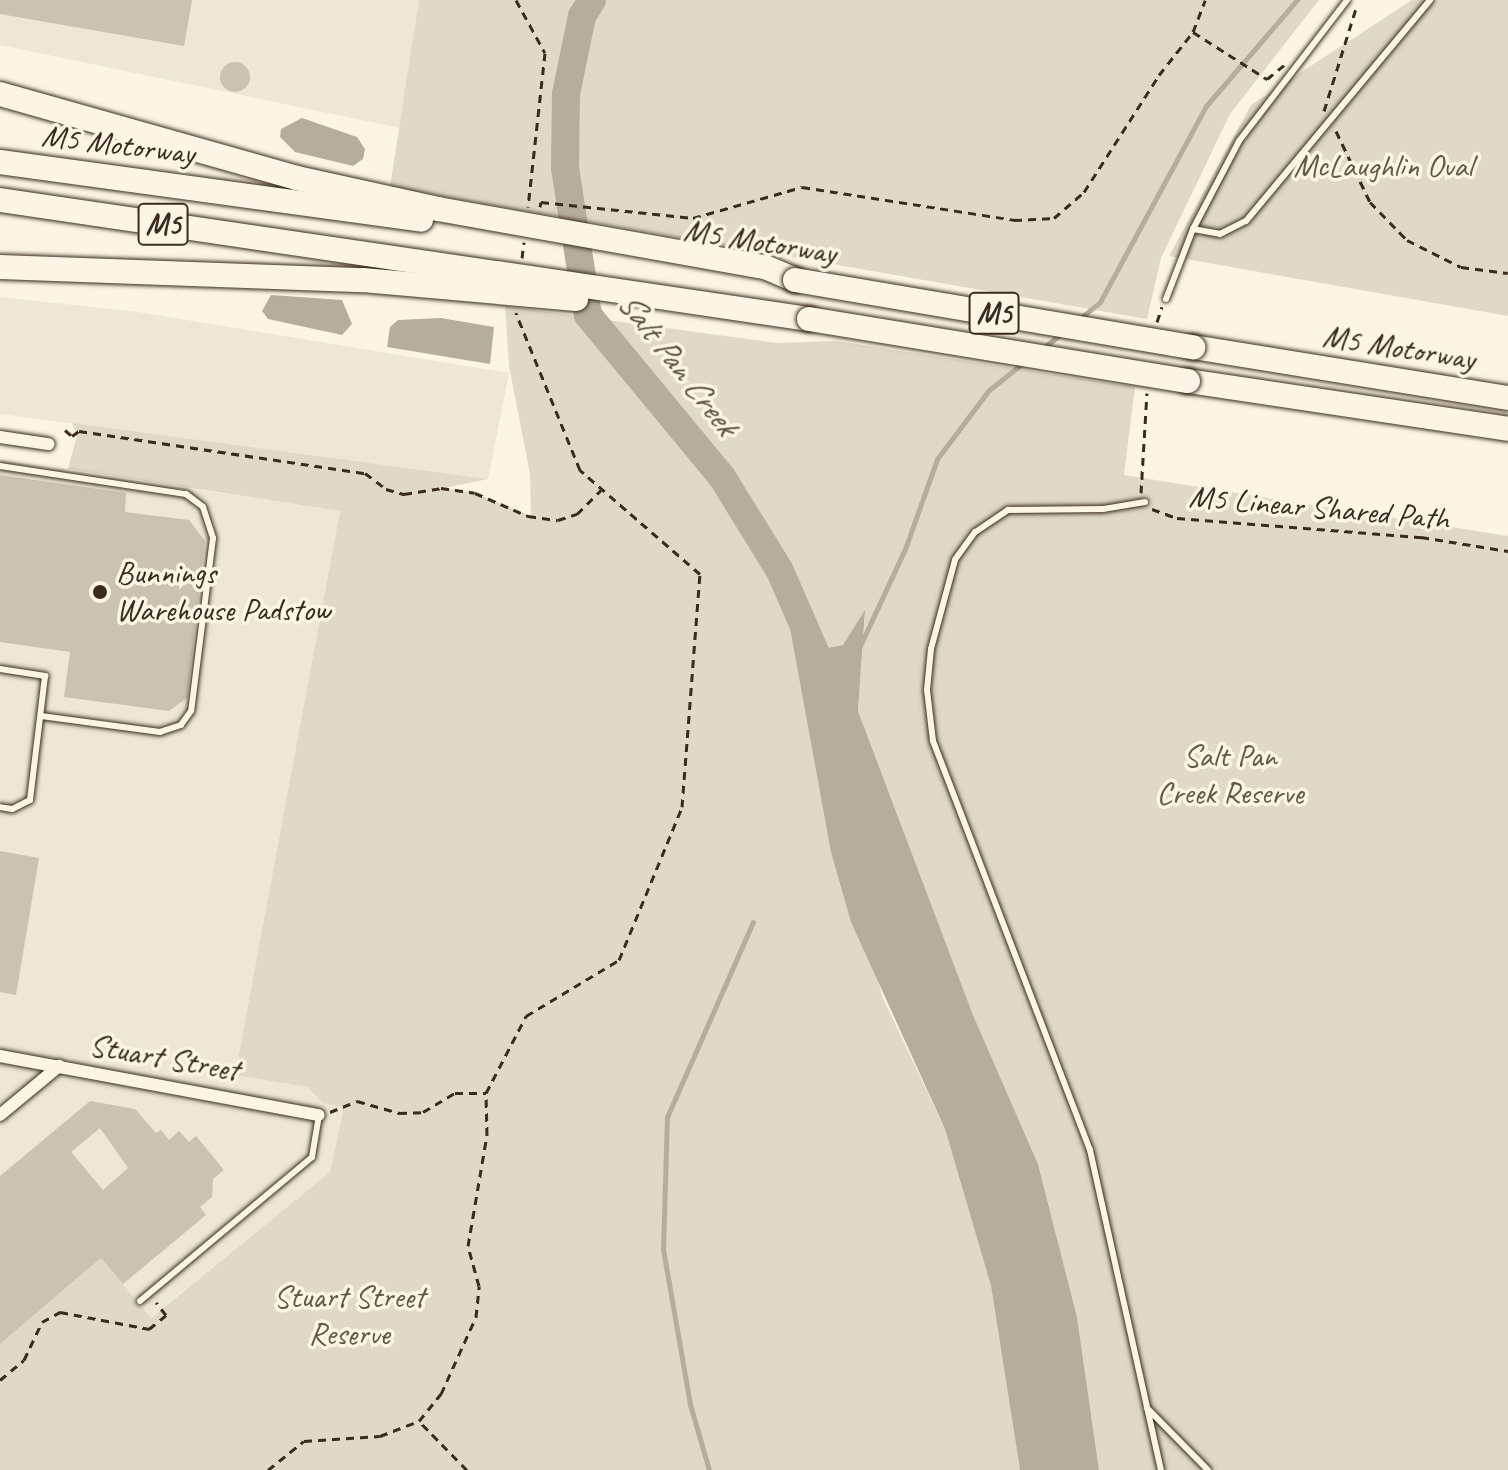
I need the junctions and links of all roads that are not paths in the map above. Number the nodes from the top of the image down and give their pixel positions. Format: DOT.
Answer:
graph roads {
  1 [pos="1347,0"];
  2 [pos="1430,0"];
  3 [pos="0,94"];
  4 [pos="0,162"];
  5 [pos="0,200"];
  6 [pos="437,216"];
  7 [pos="1193,229"];
  8 [pos="0,267"];
  9 [pos="429,273"];
  10 [pos="1166,299"];
  11 [pos="1508,398"];
  12 [pos="1508,429"];
  13 [pos="0,437"];
  14 [pos="48,444"];
  15 [pos="0,466"];
  16 [pos="1145,502"];
  17 [pos="0,669"];
  18 [pos="41,716"];
  19 [pos="0,807"];
  20 [pos="0,1056"];
  21 [pos="59,1066"];
  22 [pos="0,1115"];
  23 [pos="319,1115"];
  24 [pos="140,1301"];
  25 [pos="1147,1408"];
  26 [pos="1161,1470"];
  27 [pos="1208,1470"];
  1 -- 7 [label="lane"];
  2 -- 7 [label="lane"];
  3 -- 6 [label="highway, M5"];
  4 -- 6 [label="highway, M5 Motorway / M5"];
  5 -- 9 [label="highway, M5"];
  6 -- 11 [label="highway, M5 Motorway / M5, bridge"];
  7 -- 10 [label="lane"];
  8 -- 9 [label="highway"];
  9 -- 12 [label="highway, M5 Motorway / M5, bridge"];
  13 -- 14 [label="street"];
  15 -- 18 [label="lane"];
  16 -- 25 [label="lane"];
  17 -- 18 [label="lane"];
  18 -- 19 [label="lane"];
  20 -- 21 [label="street, Stuart Street"];
  21 -- 22 [label="street"];
  21 -- 23 [label="street, Stuart Street"];
  23 -- 24 [label="lane"];
  25 -- 26 [label="lane"];
  25 -- 27 [label="lane"];
}
